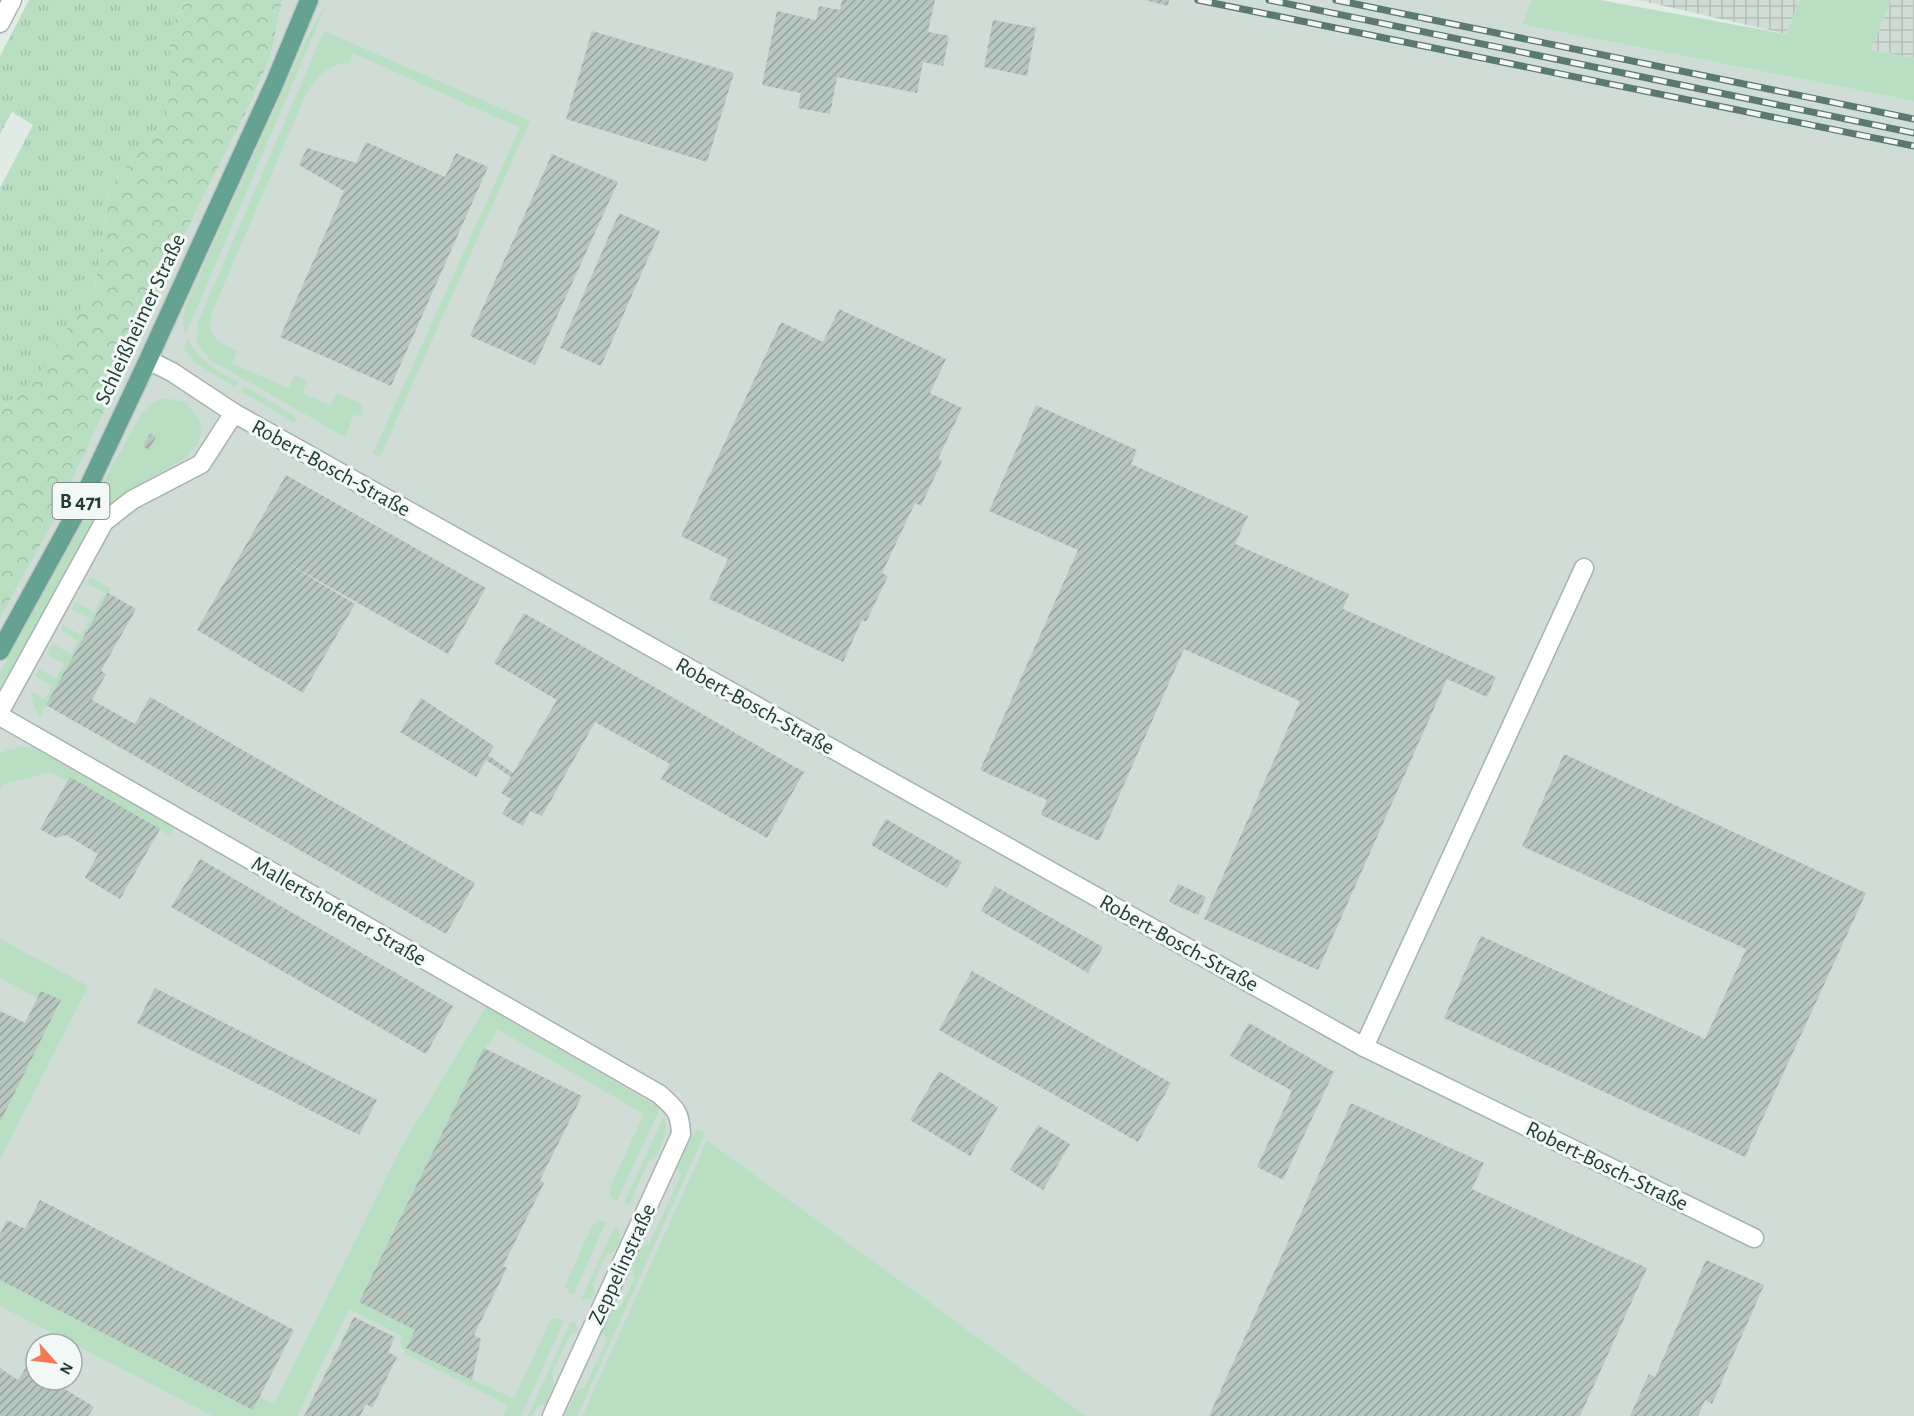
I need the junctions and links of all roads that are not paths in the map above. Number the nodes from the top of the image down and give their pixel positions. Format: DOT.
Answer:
graph roads {
  1 [pos="12,0"];
  2 [pos="309,0"];
  3 [pos="0,23"];
  4 [pos="148,360"];
  5 [pos="234,413"];
  6 [pos="1584,568"];
  7 [pos="0,651"];
  8 [pos="0,714"];
  9 [pos="1364,1047"];
  10 [pos="677,1109"];
  11 [pos="1754,1238"];
  12 [pos="552,1416"];
  1 -- 3 [label="street"];
  2 -- 4 [label="main road, Schleißheimer Straße / B 471"];
  4 -- 5 [label="street, Robert-Bosch-Straße"];
  4 -- 7 [label="main road, Schleißheimer Straße / B 471"];
  5 -- 8 [label="street"];
  5 -- 9 [label="street, Robert-Bosch-Straße"];
  6 -- 9 [label="street"];
  8 -- 10 [label="street, Mallertshofener Straße"];
  9 -- 11 [label="street, Robert-Bosch-Straße"];
  10 -- 12 [label="street, Zeppelinstraße"];
}
